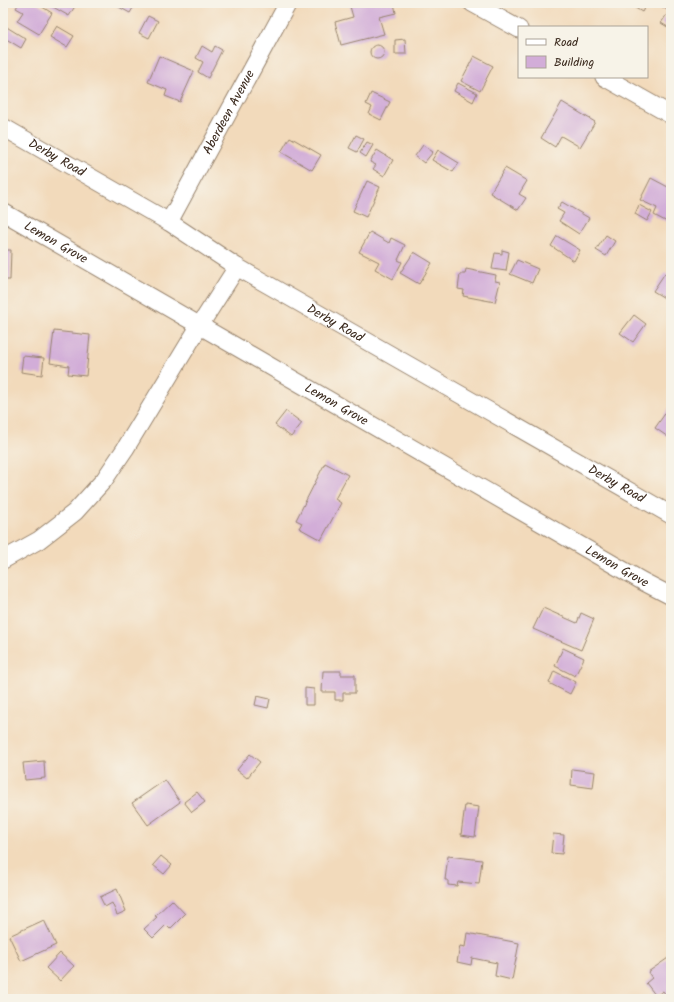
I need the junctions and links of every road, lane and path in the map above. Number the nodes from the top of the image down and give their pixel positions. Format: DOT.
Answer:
graph roads {
  1 [pos="288,3"];
  2 [pos="472,3"];
  3 [pos="518,28"];
  4 [pos="606,78"];
  5 [pos="671,115"];
  6 [pos="3,127"];
  7 [pos="3,212"];
  8 [pos="169,222"];
  9 [pos="237,267"];
  10 [pos="200,325"];
  11 [pos="671,515"];
  12 [pos="3,560"];
  13 [pos="671,596"];
  1 -- 8 [label="street, Aberdeen Avenue"];
  2 -- 3 [label="street"];
  4 -- 5 [label="street"];
  6 -- 8 [label="street, Derby Road"];
  7 -- 10 [label="street, Lemon Grove"];
  8 -- 9 [label="street, Derby Road"];
  9 -- 10 [label="street"];
  9 -- 11 [label="street, Derby Road"];
  10 -- 12 [label="street"];
  10 -- 13 [label="street, Lemon Grove"];
}
